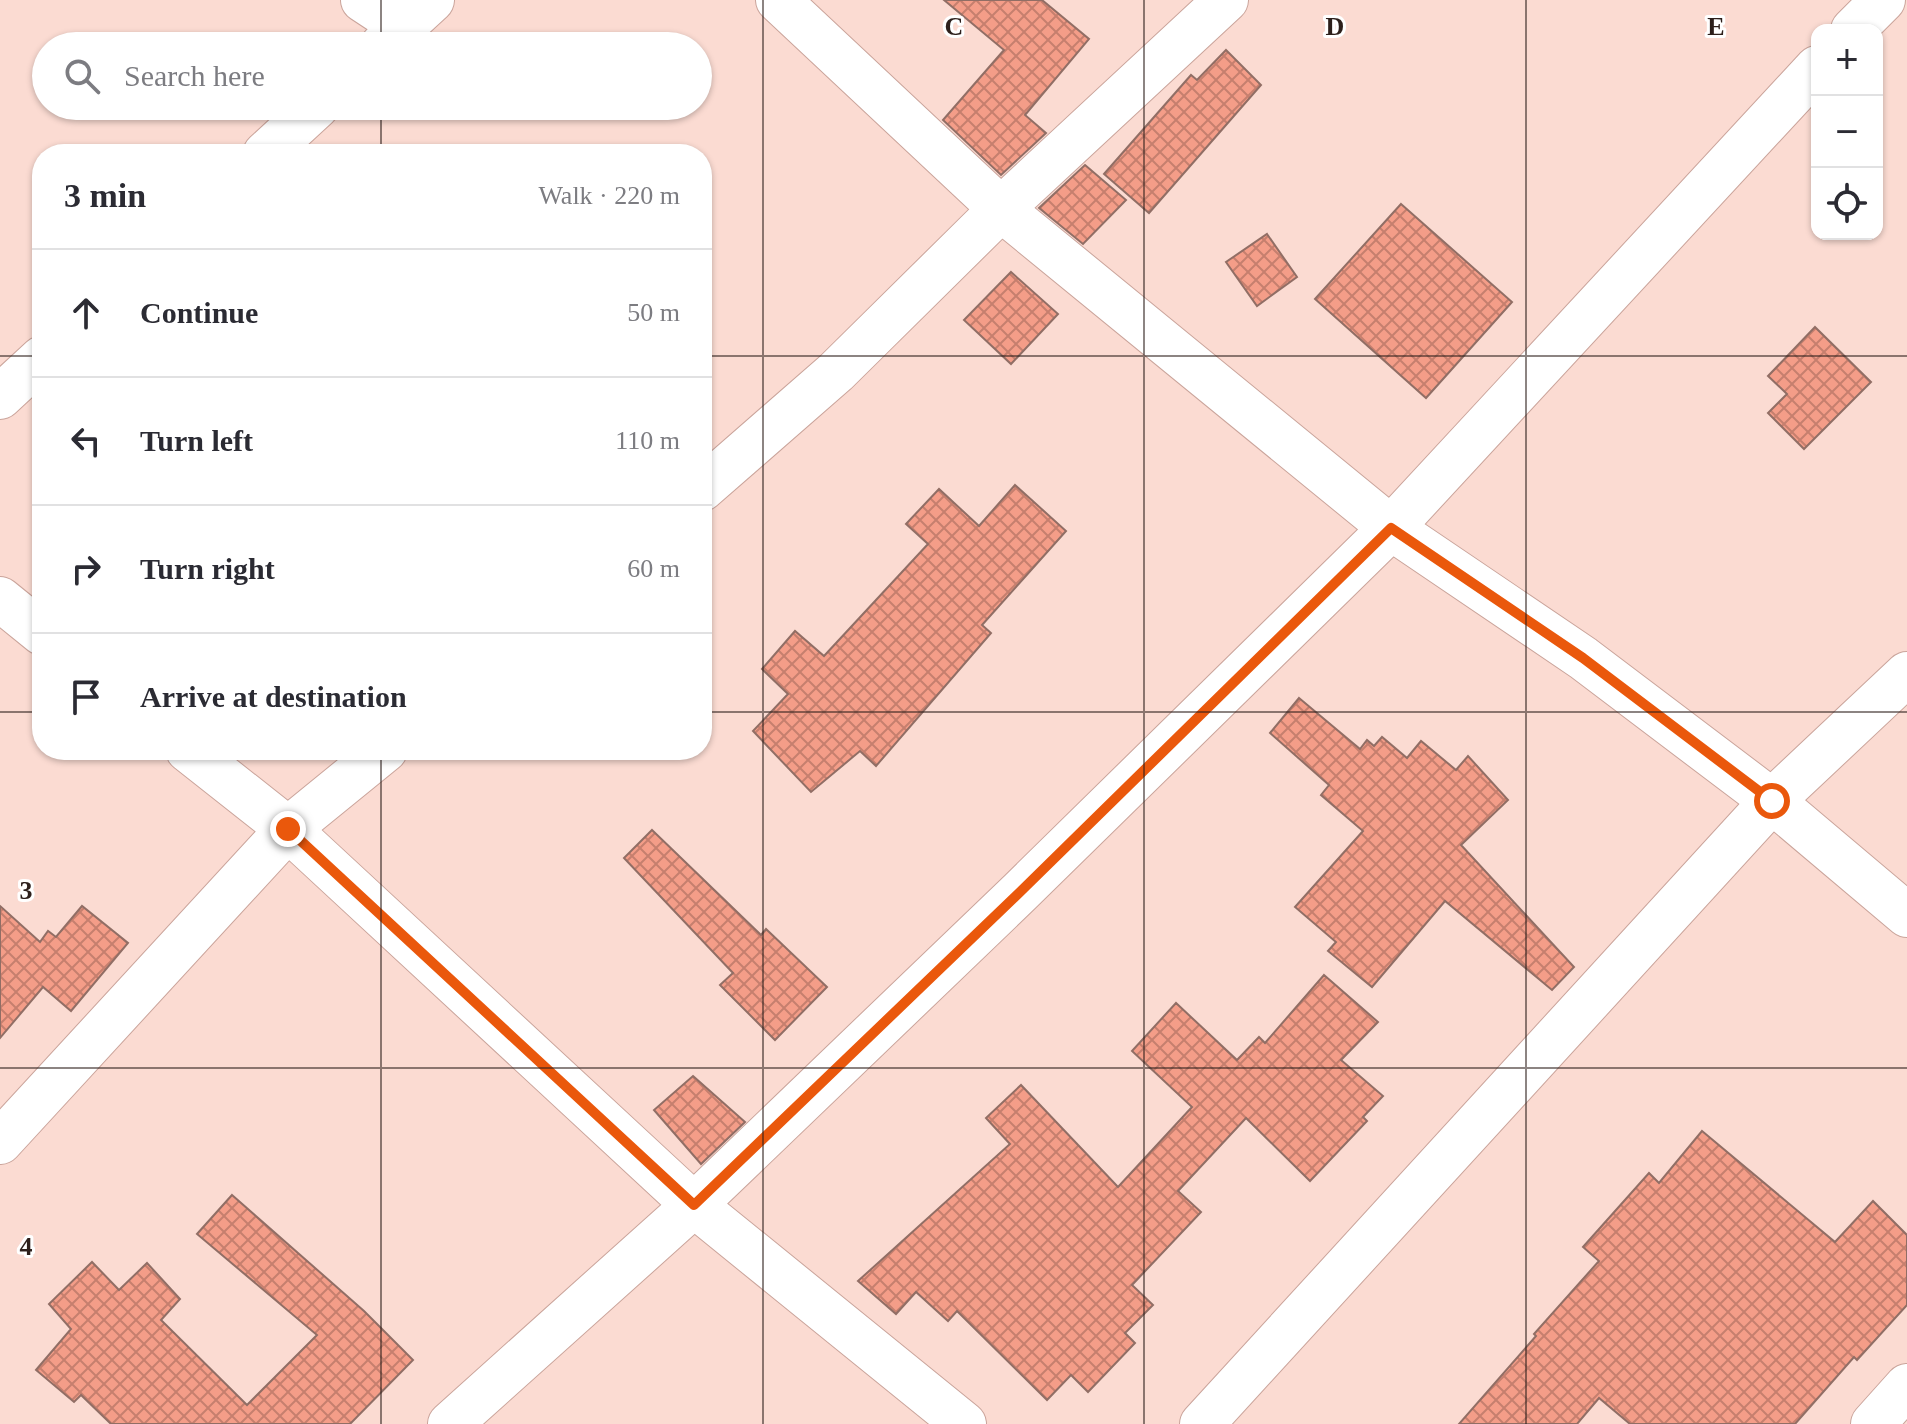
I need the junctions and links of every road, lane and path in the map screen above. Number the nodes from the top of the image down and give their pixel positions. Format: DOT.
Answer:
graph roads {
  1 [pos="363,0"];
  2 [pos="778,0"];
  3 [pos="1226,0"];
  4 [pos="1883,0"];
  5 [pos="406,24"];
  6 [pos="1859,24"];
  7 [pos="1811,74"];
  8 [pos="302,120"];
  9 [pos="276,144"];
  10 [pos="1001,209"];
  11 [pos="32,367"];
  12 [pos="0,397"];
  13 [pos="712,480"];
  14 [pos="1391,528"];
  15 [pos="0,599"];
  16 [pos="32,625"];
  17 [pos="1907,674"];
  18 [pos="201,760"];
  19 [pos="373,760"];
  20 [pos="1772,801"];
  21 [pos="288,829"];
  22 [pos="1907,915"];
  23 [pos="0,1142"];
  24 [pos="694,1205"];
  25 [pos="1907,1386"];
  26 [pos="450,1424"];
  27 [pos="964,1424"];
  28 [pos="1202,1424"];
  29 [pos="1873,1424"];
  1 -- 5 [label="street"];
  2 -- 10 [label="street"];
  3 -- 10 [label="street"];
  4 -- 6 [label="street"];
  7 -- 14 [label="street"];
  8 -- 9 [label="street"];
  10 -- 13 [label="street"];
  10 -- 14 [label="street"];
  11 -- 12 [label="street"];
  14 -- 20 [label="street"];
  14 -- 24 [label="street"];
  15 -- 16 [label="street"];
  17 -- 20 [label="street"];
  18 -- 21 [label="street"];
  19 -- 21 [label="street"];
  20 -- 22 [label="street"];
  20 -- 28 [label="street"];
  21 -- 23 [label="street"];
  21 -- 24 [label="street"];
  24 -- 26 [label="street"];
  24 -- 27 [label="street"];
  25 -- 29 [label="street"];
}
